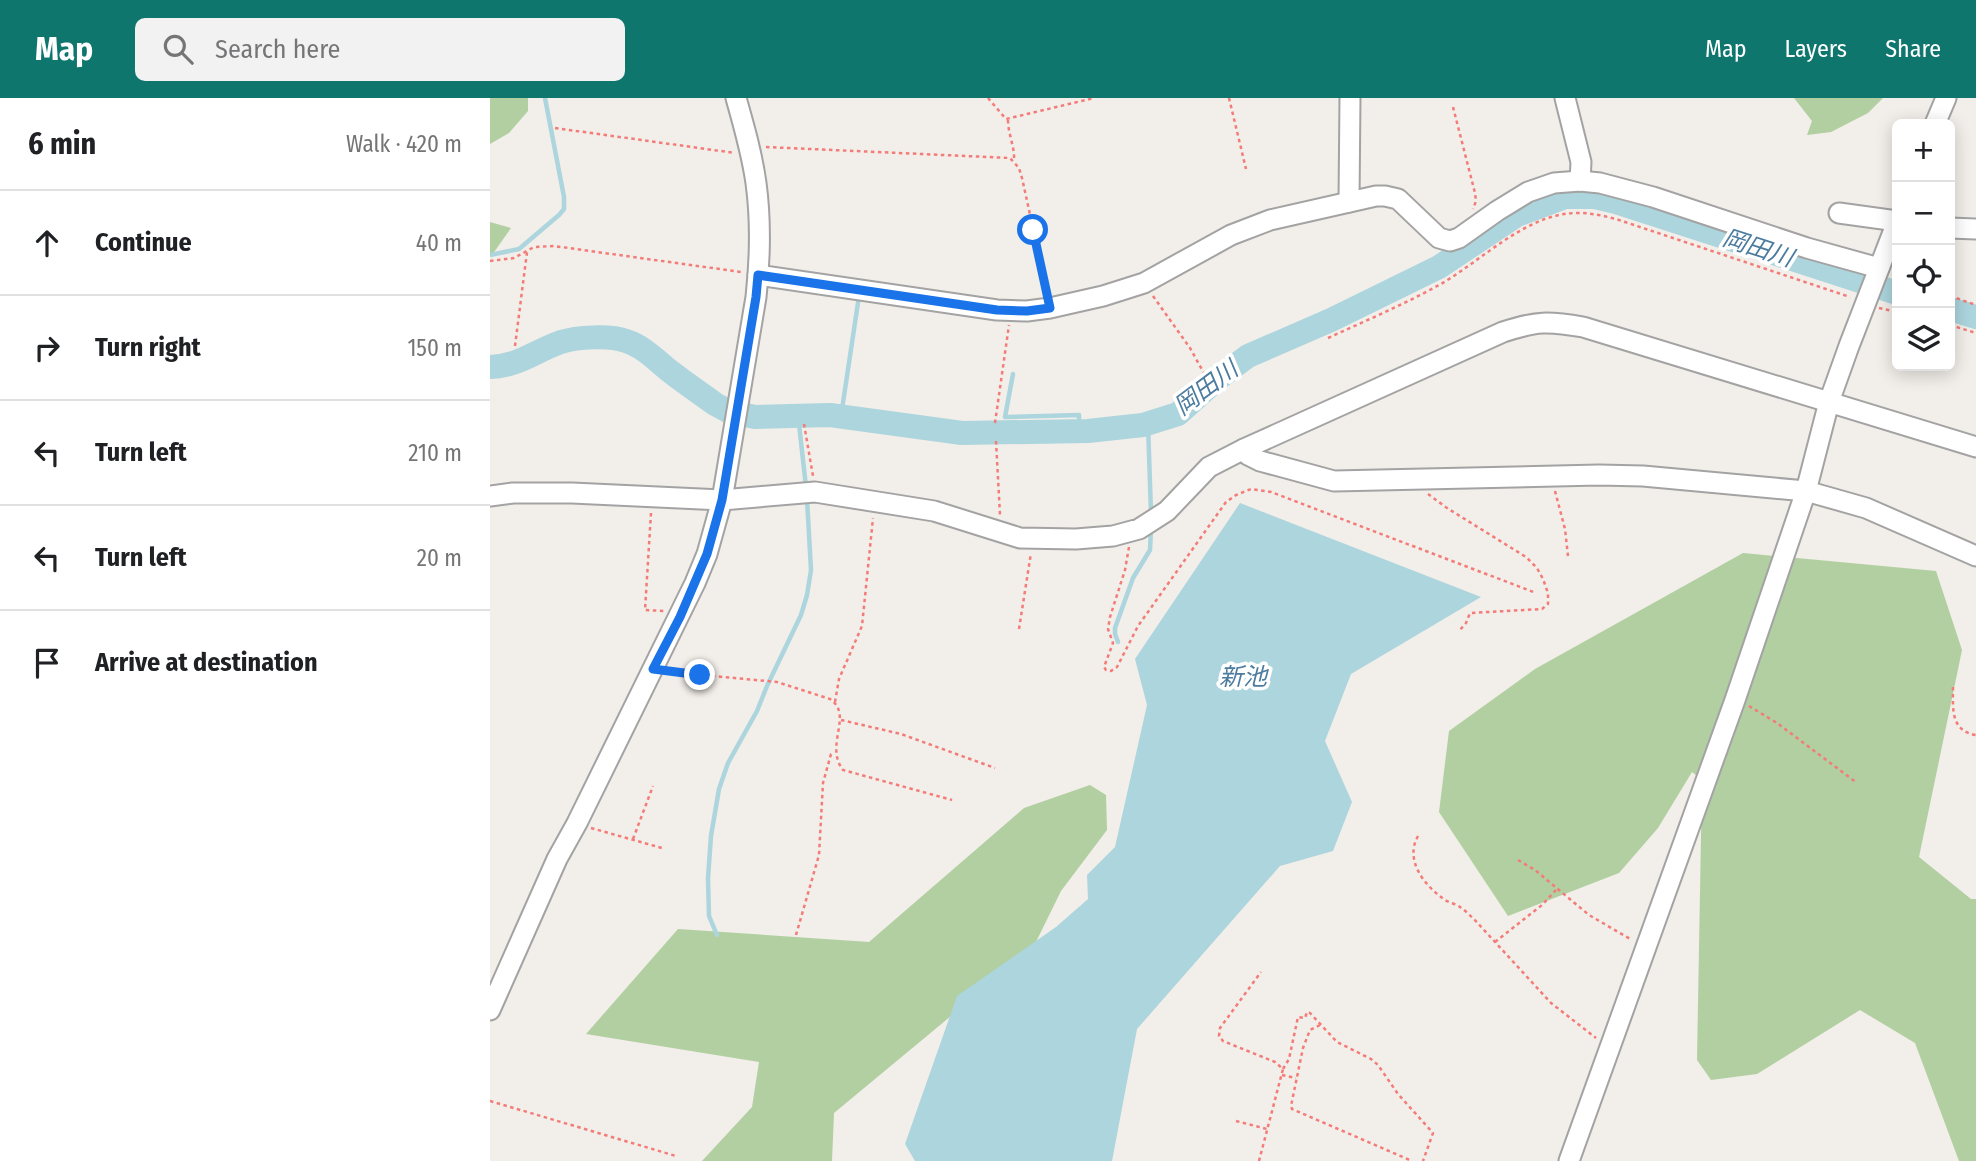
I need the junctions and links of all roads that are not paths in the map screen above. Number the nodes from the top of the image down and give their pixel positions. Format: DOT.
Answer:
graph roads {
  1 [pos="736,98"];
  2 [pos="1350,98"];
  3 [pos="1565,98"];
  4 [pos="1945,98"];
  5 [pos="1938,119"];
  6 [pos="1580,180"];
  7 [pos="1349,202"];
  8 [pos="1839,213"];
  9 [pos="1892,221"];
  10 [pos="1955,228"];
  11 [pos="1976,229"];
  12 [pos="1892,235"];
  13 [pos="1878,271"];
  14 [pos="758,275"];
  15 [pos="1829,402"];
  16 [pos="1976,447"];
  17 [pos="1244,449"];
  18 [pos="1806,491"];
  19 [pos="490,496"];
  20 [pos="722,500"];
  21 [pos="1976,556"];
  22 [pos="490,1010"];
  23 [pos="1569,1161"];
  1 -- 14 [label="street"];
  2 -- 7 [label="street"];
  3 -- 6 [label="street"];
  4 -- 5 [label="street"];
  6 -- 7 [label="street"];
  6 -- 13 [label="street"];
  7 -- 14 [label="street"];
  8 -- 9 [label="street"];
  10 -- 11 [label="street"];
  12 -- 13 [label="street"];
  13 -- 15 [label="street"];
  14 -- 20 [label="street"];
  15 -- 16 [label="street"];
  15 -- 17 [label="street"];
  15 -- 18 [label="street"];
  17 -- 18 [label="street"];
  17 -- 20 [label="street"];
  18 -- 21 [label="street"];
  18 -- 23 [label="street"];
  19 -- 20 [label="street"];
  20 -- 22 [label="street"];
}
